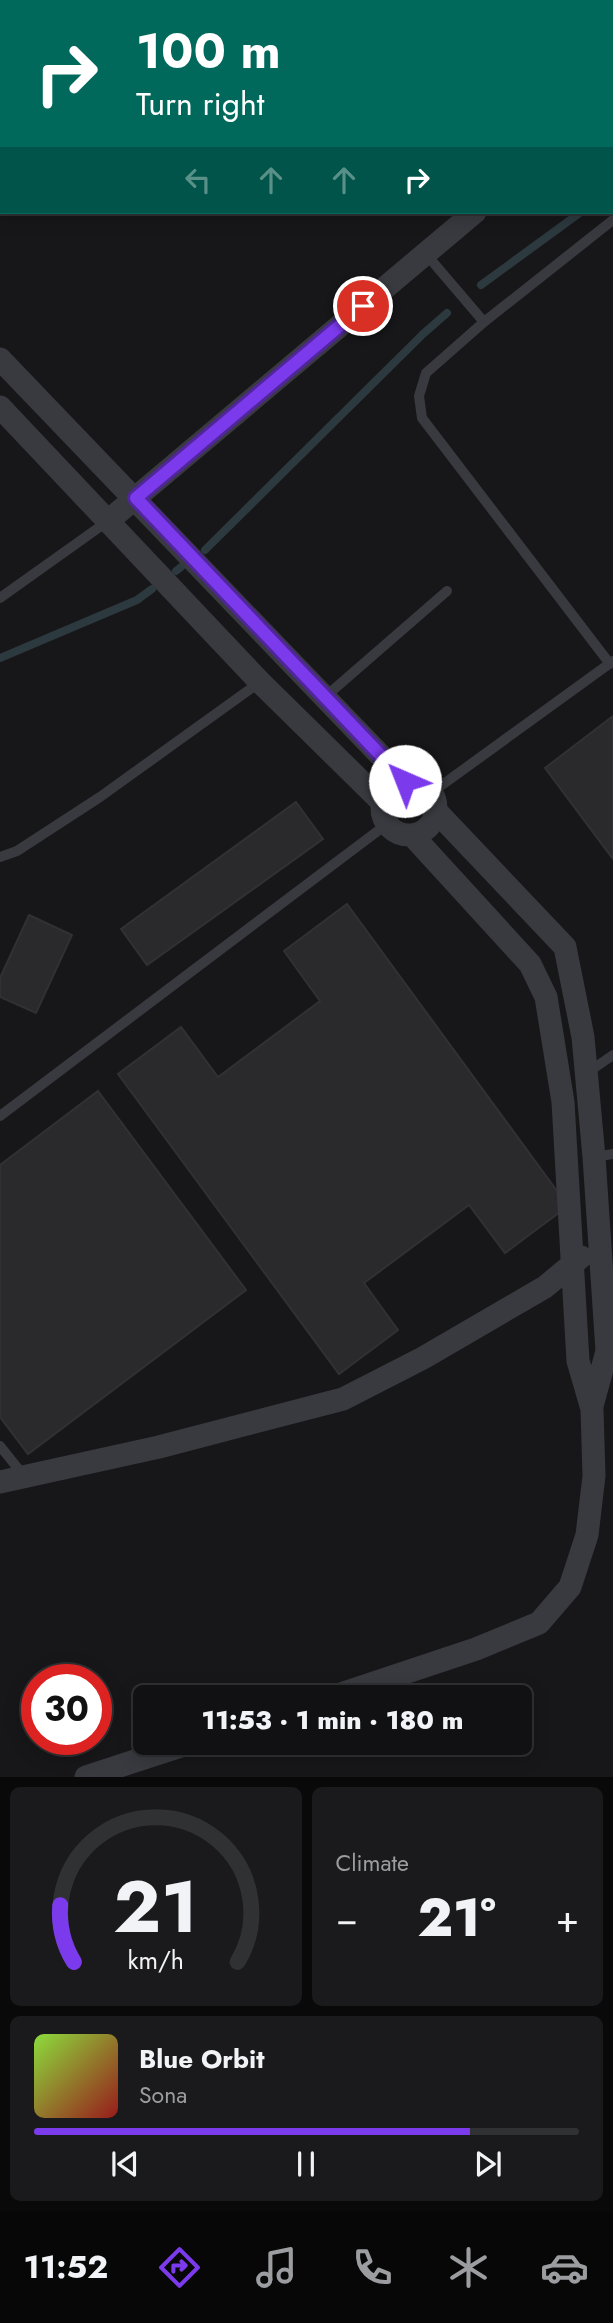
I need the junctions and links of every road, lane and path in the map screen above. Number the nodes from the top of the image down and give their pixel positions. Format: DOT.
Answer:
graph roads {
  1 [pos="473,214"];
  2 [pos="613,220"];
  3 [pos="426,254"];
  4 [pos="484,322"];
  5 [pos="0,359"];
  6 [pos="0,407"];
  7 [pos="136,498"];
  8 [pos="108,521"];
  9 [pos="447,591"];
  10 [pos="0,598"];
  11 [pos="612,663"];
  12 [pos="260,682"];
  13 [pos="325,697"];
  14 [pos="405,781"];
  15 [pos="433,801"];
  16 [pos="385,813"];
  17 [pos="412,835"];
  18 [pos="0,857"];
  19 [pos="613,1055"];
  20 [pos="587,1073"];
  21 [pos="0,1116"];
  22 [pos="604,1156"];
  23 [pos="598,1242"];
  24 [pos="572,1264"];
  25 [pos="592,1409"];
  26 [pos="0,1446"];
  27 [pos="24,1476"];
  28 [pos="0,1482"];
  29 [pos="368,1685"];
  30 [pos="153,1755"];
  31 [pos="86,1777"];
  1 -- 3 [label="street"];
  2 -- 4 [label="lane"];
  3 -- 4 [label="lane"];
  3 -- 7 [label="street"];
  4 -- 11 [label="lane"];
  5 -- 7 [label="street"];
  6 -- 8 [label="street"];
  7 -- 8 [label="street"];
  7 -- 13 [label="street"];
  8 -- 10 [label="lane"];
  8 -- 12 [label="street"];
  9 -- 13 [label="lane"];
  11 -- 15 [label="lane"];
  12 -- 16 [label="street"];
  12 -- 18 [label="lane"];
  13 -- 14 [label="street"];
  14 -- 15 [label="street"];
  14 -- 16 [label="street"];
  15 -- 17 [label="street"];
  15 -- 20 [label="street"];
  16 -- 17 [label="street"];
  16 -- 21 [label="lane"];
  17 -- 24 [label="street"];
  19 -- 20 [label="lane"];
  20 -- 22 [label="street"];
  22 -- 23 [label="street"];
  23 -- 24 [label="street"];
  23 -- 25 [label="street"];
  24 -- 25 [label="street"];
  24 -- 27 [label="street"];
  25 -- 29 [label="street"];
  26 -- 27 [label="lane"];
  27 -- 28 [label="street"];
  30 -- 31 [label="street"];
}
